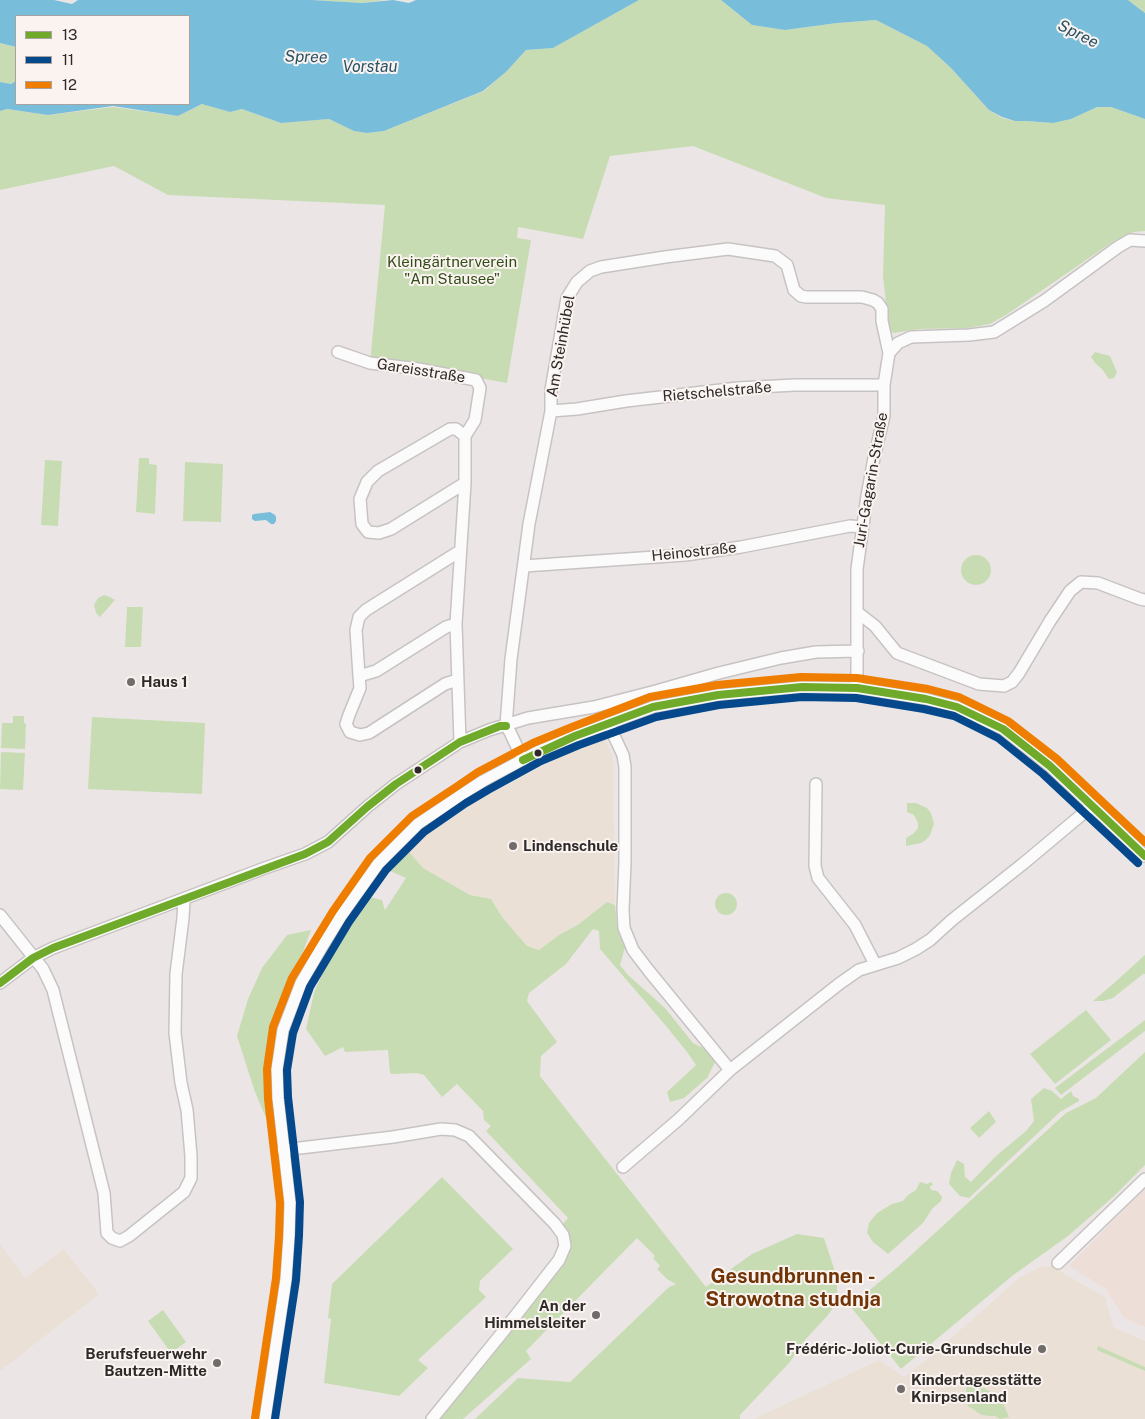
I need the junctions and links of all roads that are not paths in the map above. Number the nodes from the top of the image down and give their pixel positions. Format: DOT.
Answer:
graph roads {
  1 [pos="1145,241"];
  2 [pos="338,352"];
  3 [pos="889,353"];
  4 [pos="884,385"];
  5 [pos="551,410"];
  6 [pos="465,436"];
  7 [pos="465,483"];
  8 [pos="862,527"];
  9 [pos="460,551"];
  10 [pos="524,566"];
  11 [pos="1145,600"];
  12 [pos="857,612"];
  13 [pos="456,624"];
  14 [pos="858,651"];
  15 [pos="359,676"];
  16 [pos="457,680"];
  17 [pos="857,688"];
  18 [pos="608,723"];
  19 [pos="506,726"];
  20 [pos="460,742"];
  21 [pos="523,760"];
  22 [pos="816,784"];
  23 [pos="1092,806"];
  24 [pos="1145,856"];
  25 [pos="184,900"];
  26 [pos="0,915"];
  27 [pos="34,958"];
  28 [pos="875,964"];
  29 [pos="0,983"];
  30 [pos="730,1070"];
  31 [pos="283,1150"];
  32 [pos="623,1166"];
  33 [pos="1145,1179"];
  34 [pos="1058,1263"];
  35 [pos="265,1419"];
  36 [pos="432,1419"];
  1 -- 3 [label="street"];
  2 -- 6 [label="street, Gareisstraße"];
  3 -- 4 [label="street, Juri-Gagarin-Straße"];
  3 -- 5 [label="street, Am Steinhübel"];
  4 -- 5 [label="street, Rietschelstraße"];
  4 -- 8 [label="street, Juri-Gagarin-Straße"];
  5 -- 10 [label="street, Am Steinhübel"];
  6 -- 7 [label="street, Gareisstraße"];
  6 -- 7 [label="street"];
  7 -- 9 [label="street, Gareisstraße"];
  8 -- 10 [label="street, Heinostraße"];
  8 -- 12 [label="street, Juri-Gagarin-Straße"];
  9 -- 13 [label="street, Gareisstraße"];
  9 -- 15 [label="street"];
  10 -- 19 [label="street, Am Steinhübel"];
  11 -- 12 [label="street"];
  12 -- 14 [label="street, Juri-Gagarin-Straße"];
  13 -- 15 [label="street"];
  13 -- 16 [label="street, Gareisstraße"];
  14 -- 17 [label="street, Juri-Gagarin-Straße"];
  14 -- 19 [label="street"];
  15 -- 16 [label="street"];
  16 -- 20 [label="street, Gareisstraße"];
  17 -- 18 [label="street"];
  17 -- 23 [label="street"];
  18 -- 21 [label="street"];
  18 -- 30 [label="street"];
  19 -- 20 [label="street"];
  19 -- 21 [label="street"];
  20 -- 25 [label="street"];
  21 -- 31 [label="street"];
  22 -- 28 [label="street"];
  23 -- 24 [label="street"];
  23 -- 28 [label="street"];
  25 -- 27 [label="street"];
  25 -- 27 [label="street"];
  26 -- 27 [label="street"];
  27 -- 29 [label="street"];
  28 -- 30 [label="street"];
  30 -- 32 [label="street"];
  31 -- 35 [label="street"];
  31 -- 36 [label="street"];
  33 -- 34 [label="street"];
}
